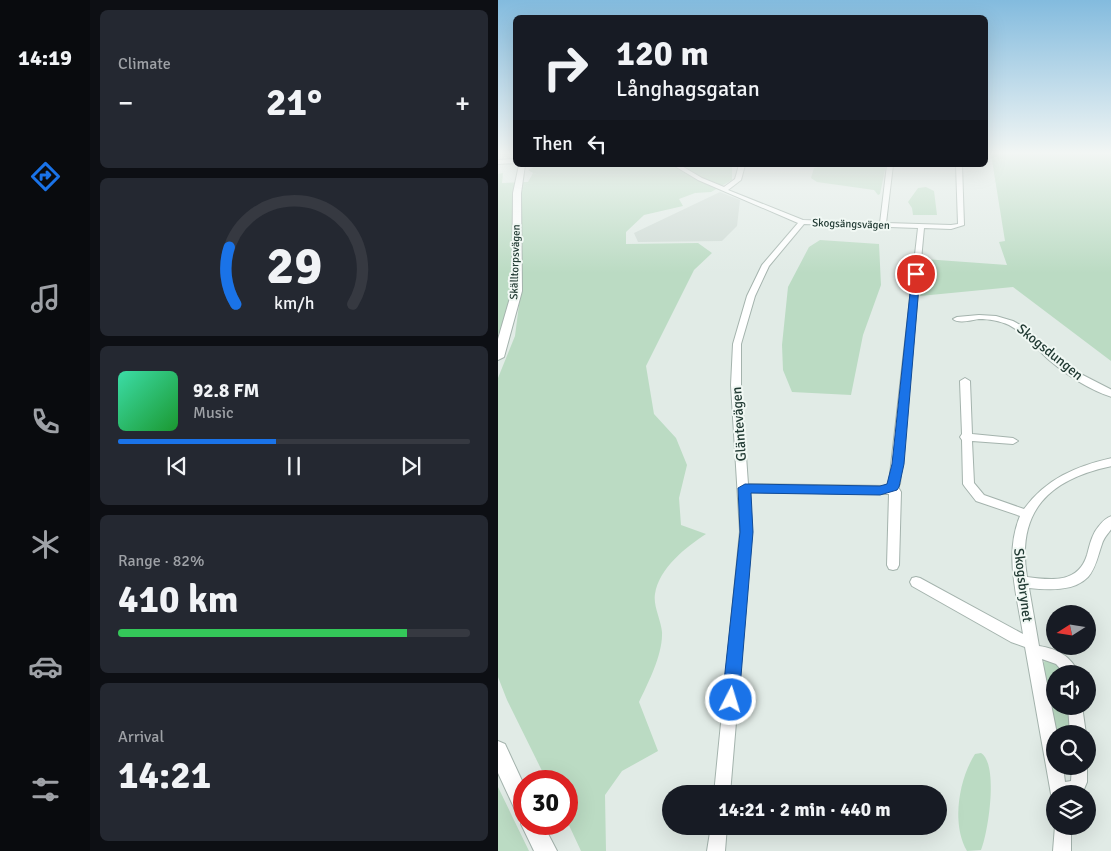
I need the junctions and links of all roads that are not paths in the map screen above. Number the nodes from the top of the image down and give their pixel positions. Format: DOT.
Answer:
graph roads {
  1 [pos="517,194"];
  2 [pos="737,194"];
  3 [pos="885,194"];
  4 [pos="960,194"];
  5 [pos="802,222"];
  6 [pos="883,225"];
  7 [pos="921,226"];
  8 [pos="957,319"];
  9 [pos="498,357"];
  10 [pos="964,381"];
  11 [pos="1112,394"];
  12 [pos="965,436"];
  13 [pos="1012,441"];
  14 [pos="1112,462"];
  15 [pos="892,487"];
  16 [pos="745,488"];
  17 [pos="1026,514"];
  18 [pos="1112,520"];
  19 [pos="893,565"];
  20 [pos="916,582"];
  21 [pos="1021,582"];
  22 [pos="1032,646"];
  23 [pos="1066,665"];
  24 [pos="1047,725"];
  25 [pos="498,751"];
  26 [pos="513,783"];
  27 [pos="723,785"];
  28 [pos="538,835"];
  29 [pos="718,835"];
  30 [pos="1062,835"];
  31 [pos="546,851"];
  32 [pos="716,851"];
  33 [pos="1062,851"];
  1 -- 9 [label="street, Skälltorpsvägen"];
  2 -- 5 [label="street, Skogsängsvägen"];
  3 -- 6 [label="street"];
  4 -- 7 [label="street, Skogsängsvägen"];
  5 -- 6 [label="street, Skogsängsvägen"];
  5 -- 16 [label="street, Gläntevägen"];
  6 -- 7 [label="street, Skogsängsvägen"];
  7 -- 15 [label="street"];
  8 -- 11 [label="street, Skogsdungen"];
  10 -- 12 [label="street"];
  12 -- 13 [label="street"];
  12 -- 17 [label="street"];
  14 -- 17 [label="street, Skogsbrynet"];
  15 -- 16 [label="street"];
  15 -- 19 [label="street"];
  16 -- 27 [label="street, Gläntevägen"];
  17 -- 21 [label="street, Skogsbrynet"];
  18 -- 21 [label="street"];
  20 -- 22 [label="street, Skogsbrynet"];
  21 -- 22 [label="street, Skogsbrynet"];
  22 -- 23 [label="street"];
  22 -- 24 [label="street, Skogsbrynet"];
  25 -- 26 [label="street"];
  28 -- 31 [label="street"];
  29 -- 32 [label="street"];
  30 -- 33 [label="street"];
}
